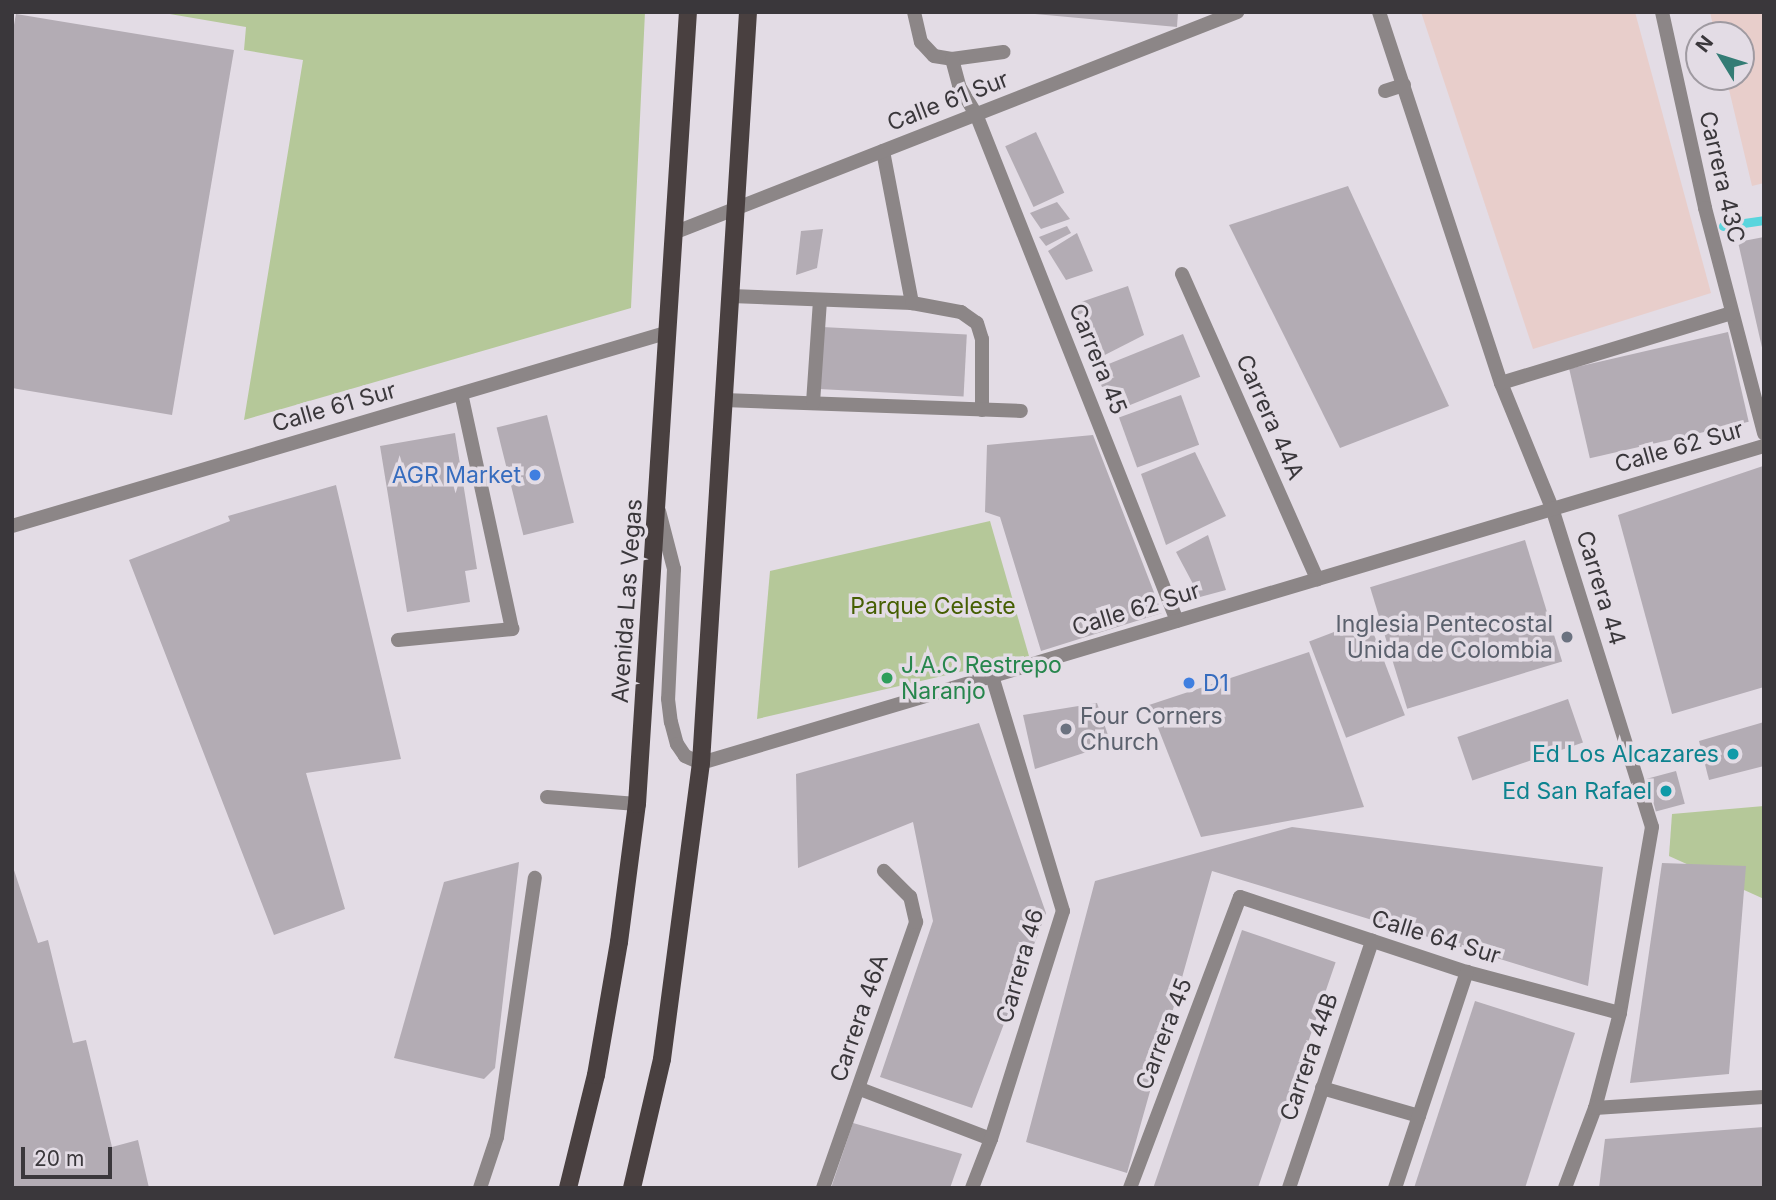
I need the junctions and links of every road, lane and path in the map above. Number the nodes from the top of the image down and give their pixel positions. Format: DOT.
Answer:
graph roads {
  1 [pos="688,12"];
  2 [pos="748,12"];
  3 [pos="914,12"];
  4 [pos="1237,12"];
  5 [pos="1379,12"];
  6 [pos="1662,12"];
  7 [pos="1004,52"];
  8 [pos="952,59"];
  9 [pos="1404,85"];
  10 [pos="1385,91"];
  11 [pos="976,114"];
  12 [pos="883,151"];
  13 [pos="736,208"];
  14 [pos="676,232"];
  15 [pos="1182,274"];
  16 [pos="731,296"];
  17 [pos="820,299"];
  18 [pos="912,303"];
  19 [pos="1732,313"];
  20 [pos="669,332"];
  21 [pos="1501,383"];
  22 [pos="461,394"];
  23 [pos="724,400"];
  24 [pos="813,403"];
  25 [pos="982,410"];
  26 [pos="1021,411"];
  27 [pos="1764,433"];
  28 [pos="1764,446"];
  29 [pos="658,507"];
  30 [pos="1552,508"];
  31 [pos="12,526"];
  32 [pos="1317,579"];
  33 [pos="1177,621"];
  34 [pos="398,640"];
  35 [pos="992,676"];
  36 [pos="701,763"];
  37 [pos="547,797"];
  38 [pos="637,803"];
  39 [pos="884,871"];
  40 [pos="535,878"];
  41 [pos="1240,897"];
  42 [pos="1372,941"];
  43 [pos="1467,972"];
  44 [pos="1620,1013"];
  45 [pos="1322,1088"];
  46 [pos="860,1089"];
  47 [pos="1764,1097"];
  48 [pos="1595,1108"];
  49 [pos="1419,1116"];
  50 [pos="990,1139"];
  51 [pos="480,1188"];
  52 [pos="568,1188"];
  53 [pos="632,1188"];
  54 [pos="823,1188"];
  55 [pos="972,1188"];
  56 [pos="1130,1188"];
  57 [pos="1289,1188"];
  58 [pos="1395,1188"];
  59 [pos="1565,1188"];
  1 -- 14 [label="main road, Avenida Las Vegas"];
  2 -- 13 [label="main road"];
  3 -- 8 [label="street"];
  4 -- 11 [label="street, Calle 61 Sur"];
  5 -- 9 [label="street, Carrera 44"];
  6 -- 19 [label="street, Carrera 43C"];
  7 -- 8 [label="street"];
  8 -- 11 [label="street, Carrera 45"];
  9 -- 10 [label="street"];
  9 -- 21 [label="street, Carrera 44"];
  11 -- 12 [label="street, Calle 61 Sur"];
  11 -- 33 [label="street, Carrera 45"];
  12 -- 13 [label="street, Calle 61 Sur"];
  12 -- 18 [label="street"];
  13 -- 14 [label="street, Calle 61 Sur"];
  13 -- 16 [label="main road"];
  14 -- 20 [label="main road, Avenida Las Vegas"];
  15 -- 32 [label="street, Carrera 44A"];
  16 -- 17 [label="street"];
  16 -- 23 [label="main road"];
  17 -- 18 [label="street"];
  17 -- 24 [label="street"];
  18 -- 25 [label="street"];
  19 -- 21 [label="street"];
  19 -- 27 [label="street, Carrera 43C"];
  20 -- 22 [label="street, Calle 61 Sur"];
  20 -- 29 [label="main road, Avenida Las Vegas"];
  21 -- 30 [label="street, Carrera 44"];
  22 -- 31 [label="street, Calle 61 Sur"];
  22 -- 34 [label="street"];
  23 -- 24 [label="street"];
  23 -- 36 [label="main road"];
  24 -- 25 [label="street"];
  25 -- 26 [label="street"];
  28 -- 30 [label="street, Calle 62 Sur"];
  29 -- 36 [label="street"];
  29 -- 38 [label="main road, Avenida Las Vegas"];
  30 -- 32 [label="street, Calle 62 Sur"];
  30 -- 44 [label="street, Carrera 44"];
  32 -- 33 [label="street, Calle 62 Sur"];
  33 -- 35 [label="street, Calle 62 Sur"];
  35 -- 36 [label="street, Calle 62 Sur"];
  35 -- 50 [label="street, Carrera 46"];
  36 -- 53 [label="main road"];
  37 -- 38 [label="street"];
  38 -- 52 [label="main road, Avenida Las Vegas"];
  39 -- 46 [label="street, Carrera 46A"];
  40 -- 51 [label="street"];
  41 -- 42 [label="street, Calle 64 Sur"];
  41 -- 56 [label="street, Carrera 45"];
  42 -- 43 [label="street, Calle 64 Sur"];
  42 -- 45 [label="street, Carrera 44B"];
  43 -- 44 [label="street, Calle 64 Sur"];
  43 -- 49 [label="street"];
  44 -- 48 [label="street, Carrera 44"];
  45 -- 49 [label="street"];
  45 -- 57 [label="street, Carrera 44B"];
  46 -- 50 [label="street"];
  46 -- 54 [label="street, Carrera 46A"];
  47 -- 48 [label="street"];
  48 -- 59 [label="street, Carrera 44"];
  49 -- 58 [label="street"];
  50 -- 55 [label="street, Carrera 46"];
}
